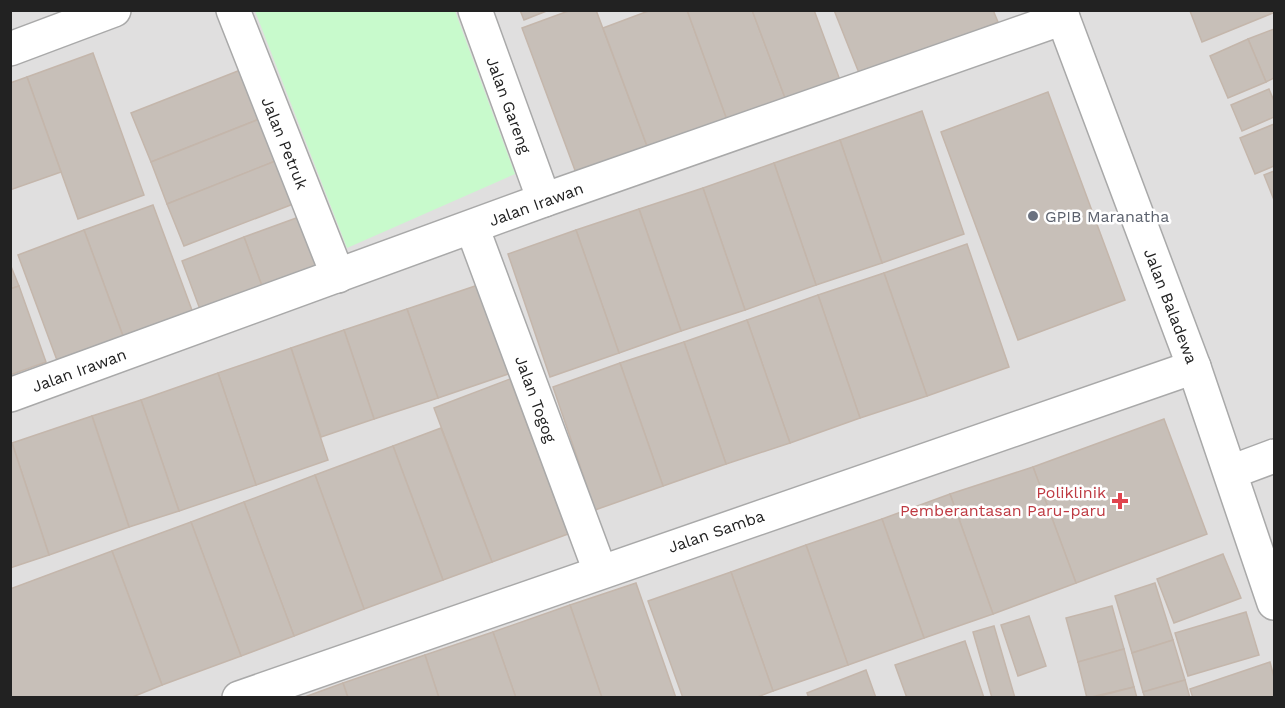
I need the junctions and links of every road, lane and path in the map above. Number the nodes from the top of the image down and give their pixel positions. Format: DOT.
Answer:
graph roads {
  1 [pos="114,10"];
  2 [pos="233,10"];
  3 [pos="474,10"];
  4 [pos="1062,14"];
  5 [pos="10,49"];
  6 [pos="544,200"];
  7 [pos="472,227"];
  8 [pos="338,276"];
  9 [pos="1194,367"];
  10 [pos="10,395"];
  11 [pos="1275,456"];
  12 [pos="1231,472"];
  13 [pos="600,571"];
  14 [pos="1275,603"];
  15 [pos="239,698"];
  1 -- 5 [label="street"];
  2 -- 8 [label="street, Jalan Petruk"];
  3 -- 6 [label="street, Jalan Gareng"];
  4 -- 6 [label="street, Jalan Irawan"];
  4 -- 9 [label="street, Jalan Baladewa"];
  6 -- 7 [label="street, Jalan Irawan"];
  7 -- 8 [label="street, Jalan Irawan"];
  7 -- 13 [label="street, Jalan Togog"];
  8 -- 10 [label="street, Jalan Irawan"];
  9 -- 12 [label="street, Jalan Baladewa"];
  9 -- 13 [label="street, Jalan Samba"];
  11 -- 12 [label="street"];
  12 -- 14 [label="street, Jalan Baladewa"];
  13 -- 15 [label="street, Jalan Samba"];
}
